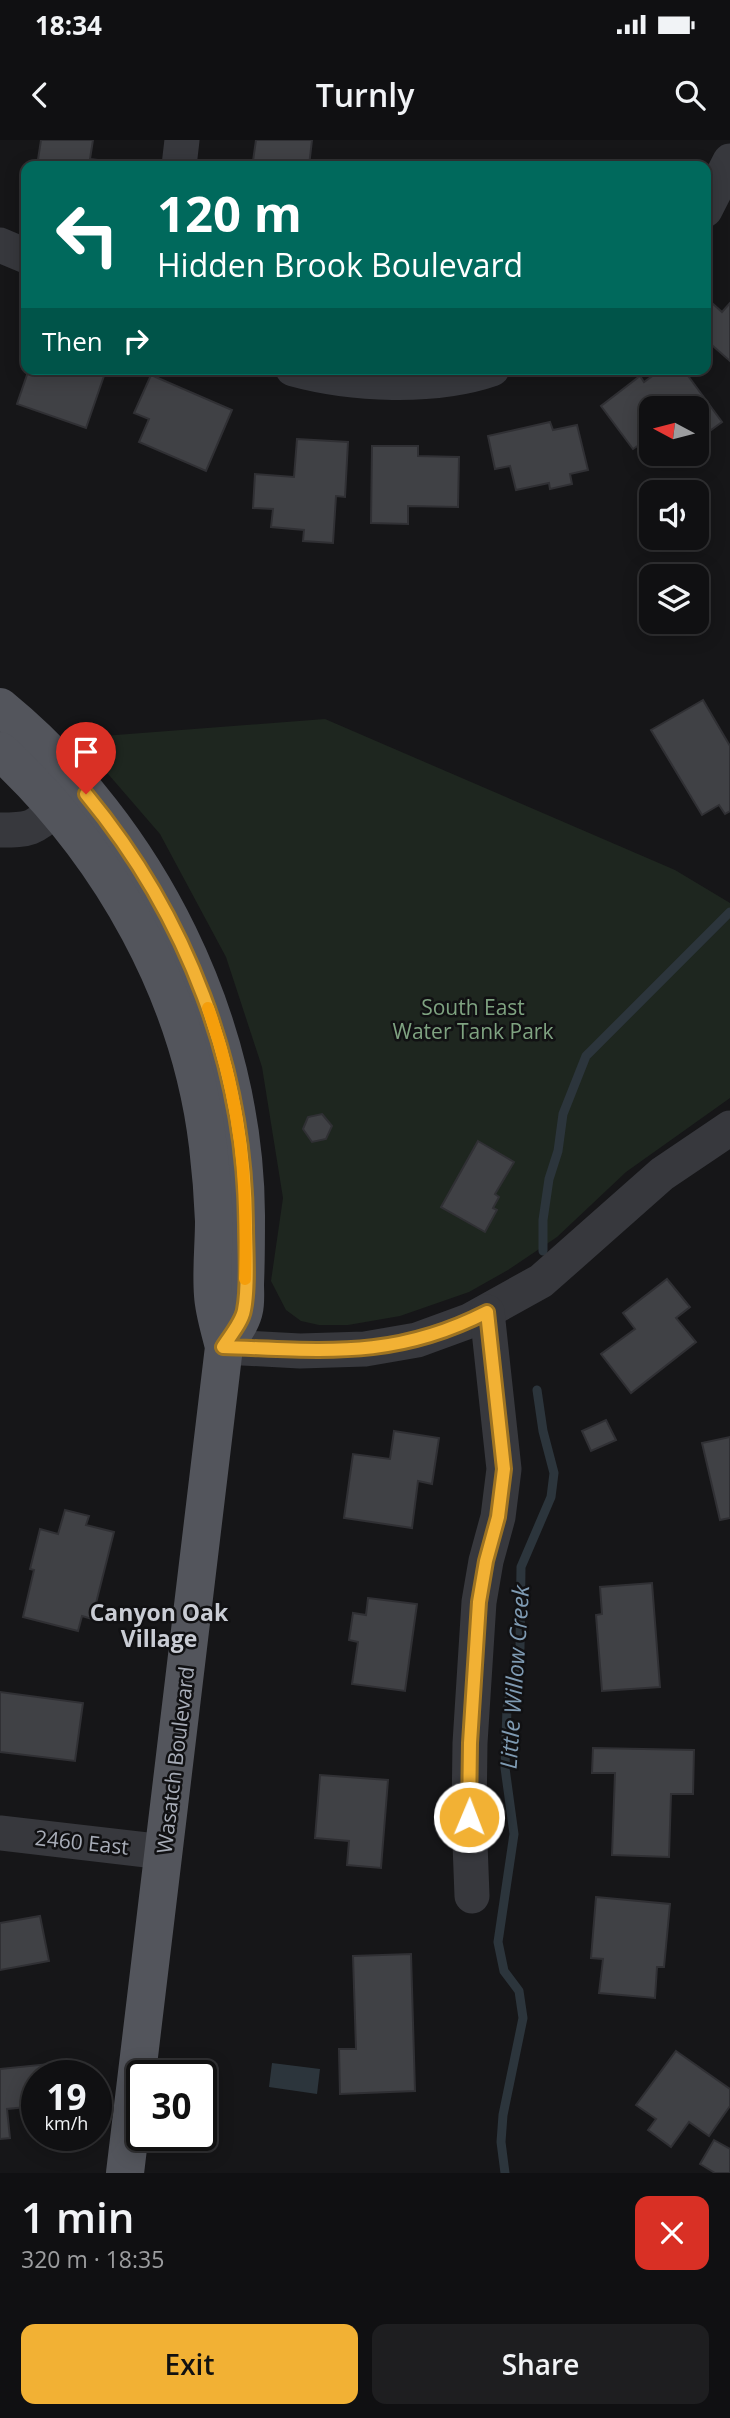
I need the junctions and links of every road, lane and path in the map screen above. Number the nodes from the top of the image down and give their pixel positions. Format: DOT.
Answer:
graph roads {
  1 [pos="182,140"];
  2 [pos="180,161"];
  3 [pos="730,162"];
  4 [pos="711,198"];
  5 [pos="0,245"];
  6 [pos="21,254"];
  7 [pos="314,375"];
  8 [pos="461,375"];
  9 [pos="0,707"];
  10 [pos="0,751"];
  11 [pos="56,809"];
  12 [pos="0,830"];
  13 [pos="730,1128"];
  14 [pos="487,1312"];
  15 [pos="223,1347"];
  16 [pos="0,1833"];
  17 [pos="164,1852"];
  18 [pos="472,1896"];
  19 [pos="125,2173"];
  1 -- 2 [label="street"];
  3 -- 4 [label="street"];
  5 -- 6 [label="street"];
  7 -- 8 [label="street"];
  9 -- 15 [label="main road, Wasatch Boulevard"];
  10 -- 11 [label="main road, Wasatch Boulevard"];
  11 -- 12 [label="street"];
  11 -- 15 [label="main road, Wasatch Boulevard"];
  13 -- 14 [label="street"];
  14 -- 15 [label="street"];
  14 -- 18 [label="street"];
  15 -- 17 [label="main road, Wasatch Boulevard"];
  16 -- 17 [label="street, 2460 East"];
  17 -- 19 [label="main road, Wasatch Boulevard"];
}
